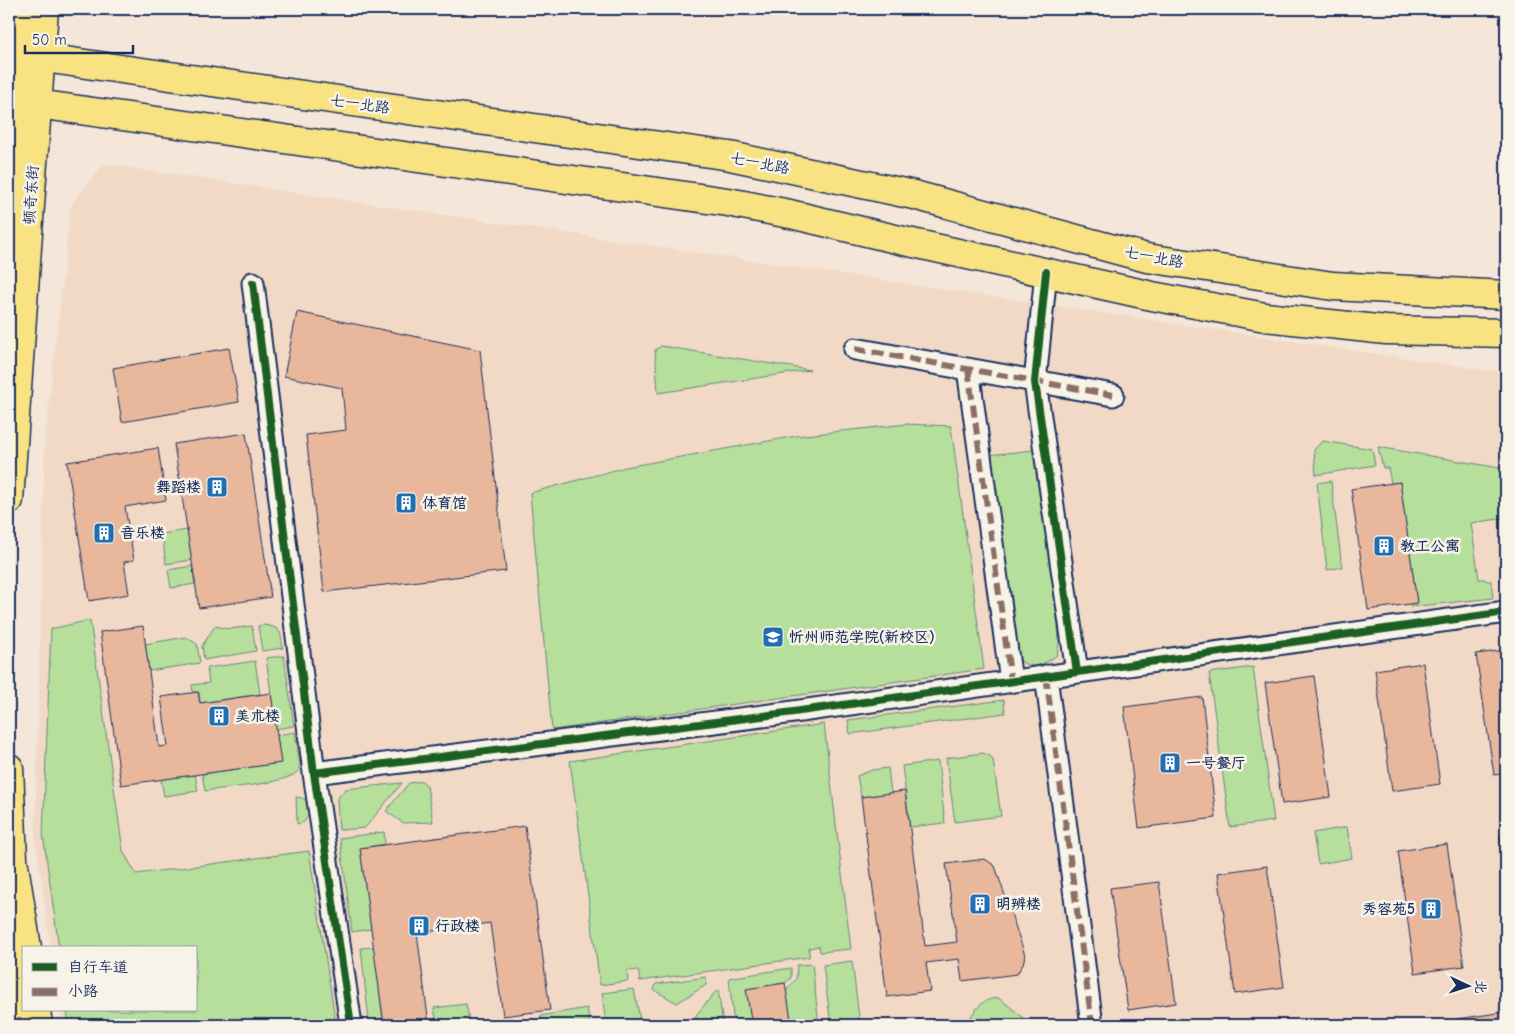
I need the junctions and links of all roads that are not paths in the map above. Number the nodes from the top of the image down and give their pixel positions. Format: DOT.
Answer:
graph roads {
  1 [pos="22,9"];
  2 [pos="44,9"];
  3 [pos="23,55"];
  4 [pos="20,102"];
  5 [pos="11,134"];
  6 [pos="9,191"];
  7 [pos="1046,272"];
  8 [pos="253,283"];
  9 [pos="1506,295"];
  10 [pos="1506,333"];
  11 [pos="855,348"];
  12 [pos="968,370"];
  13 [pos="1035,382"];
  14 [pos="1113,396"];
  15 [pos="9,500"];
  16 [pos="1506,612"];
  17 [pos="1077,672"];
  18 [pos="1046,676"];
  19 [pos="1011,681"];
  20 [pos="9,768"];
  21 [pos="314,773"];
  22 [pos="27,946"];
  23 [pos="9,954"];
  24 [pos="36,1012"];
  25 [pos="17,1025"];
  26 [pos="38,1025"];
  27 [pos="351,1025"];
  28 [pos="1092,1025"];
  1 -- 3 [label="main road"];
  2 -- 3 [label="main road, 顿奇东街"];
  3 -- 4 [label="main road, 顿奇东街"];
  3 -- 9 [label="main road, 七一北路"];
  4 -- 5 [label="main road, 顿奇东街"];
  4 -- 7 [label="main road"];
  4 -- 15 [label="main road, 顿奇东街"];
  5 -- 6 [label="main road, 顿奇东街"];
  7 -- 10 [label="main road"];
  7 -- 13 [label="street"];
  8 -- 21 [label="street"];
  11 -- 12 [label="street"];
  12 -- 13 [label="street"];
  12 -- 19 [label="street"];
  13 -- 14 [label="street"];
  13 -- 17 [label="street"];
  16 -- 17 [label="street"];
  17 -- 18 [label="street"];
  18 -- 19 [label="street"];
  18 -- 28 [label="street"];
  19 -- 21 [label="street"];
  20 -- 22 [label="main road"];
  21 -- 27 [label="street"];
  23 -- 25 [label="main road"];
  24 -- 26 [label="main road"];
}
